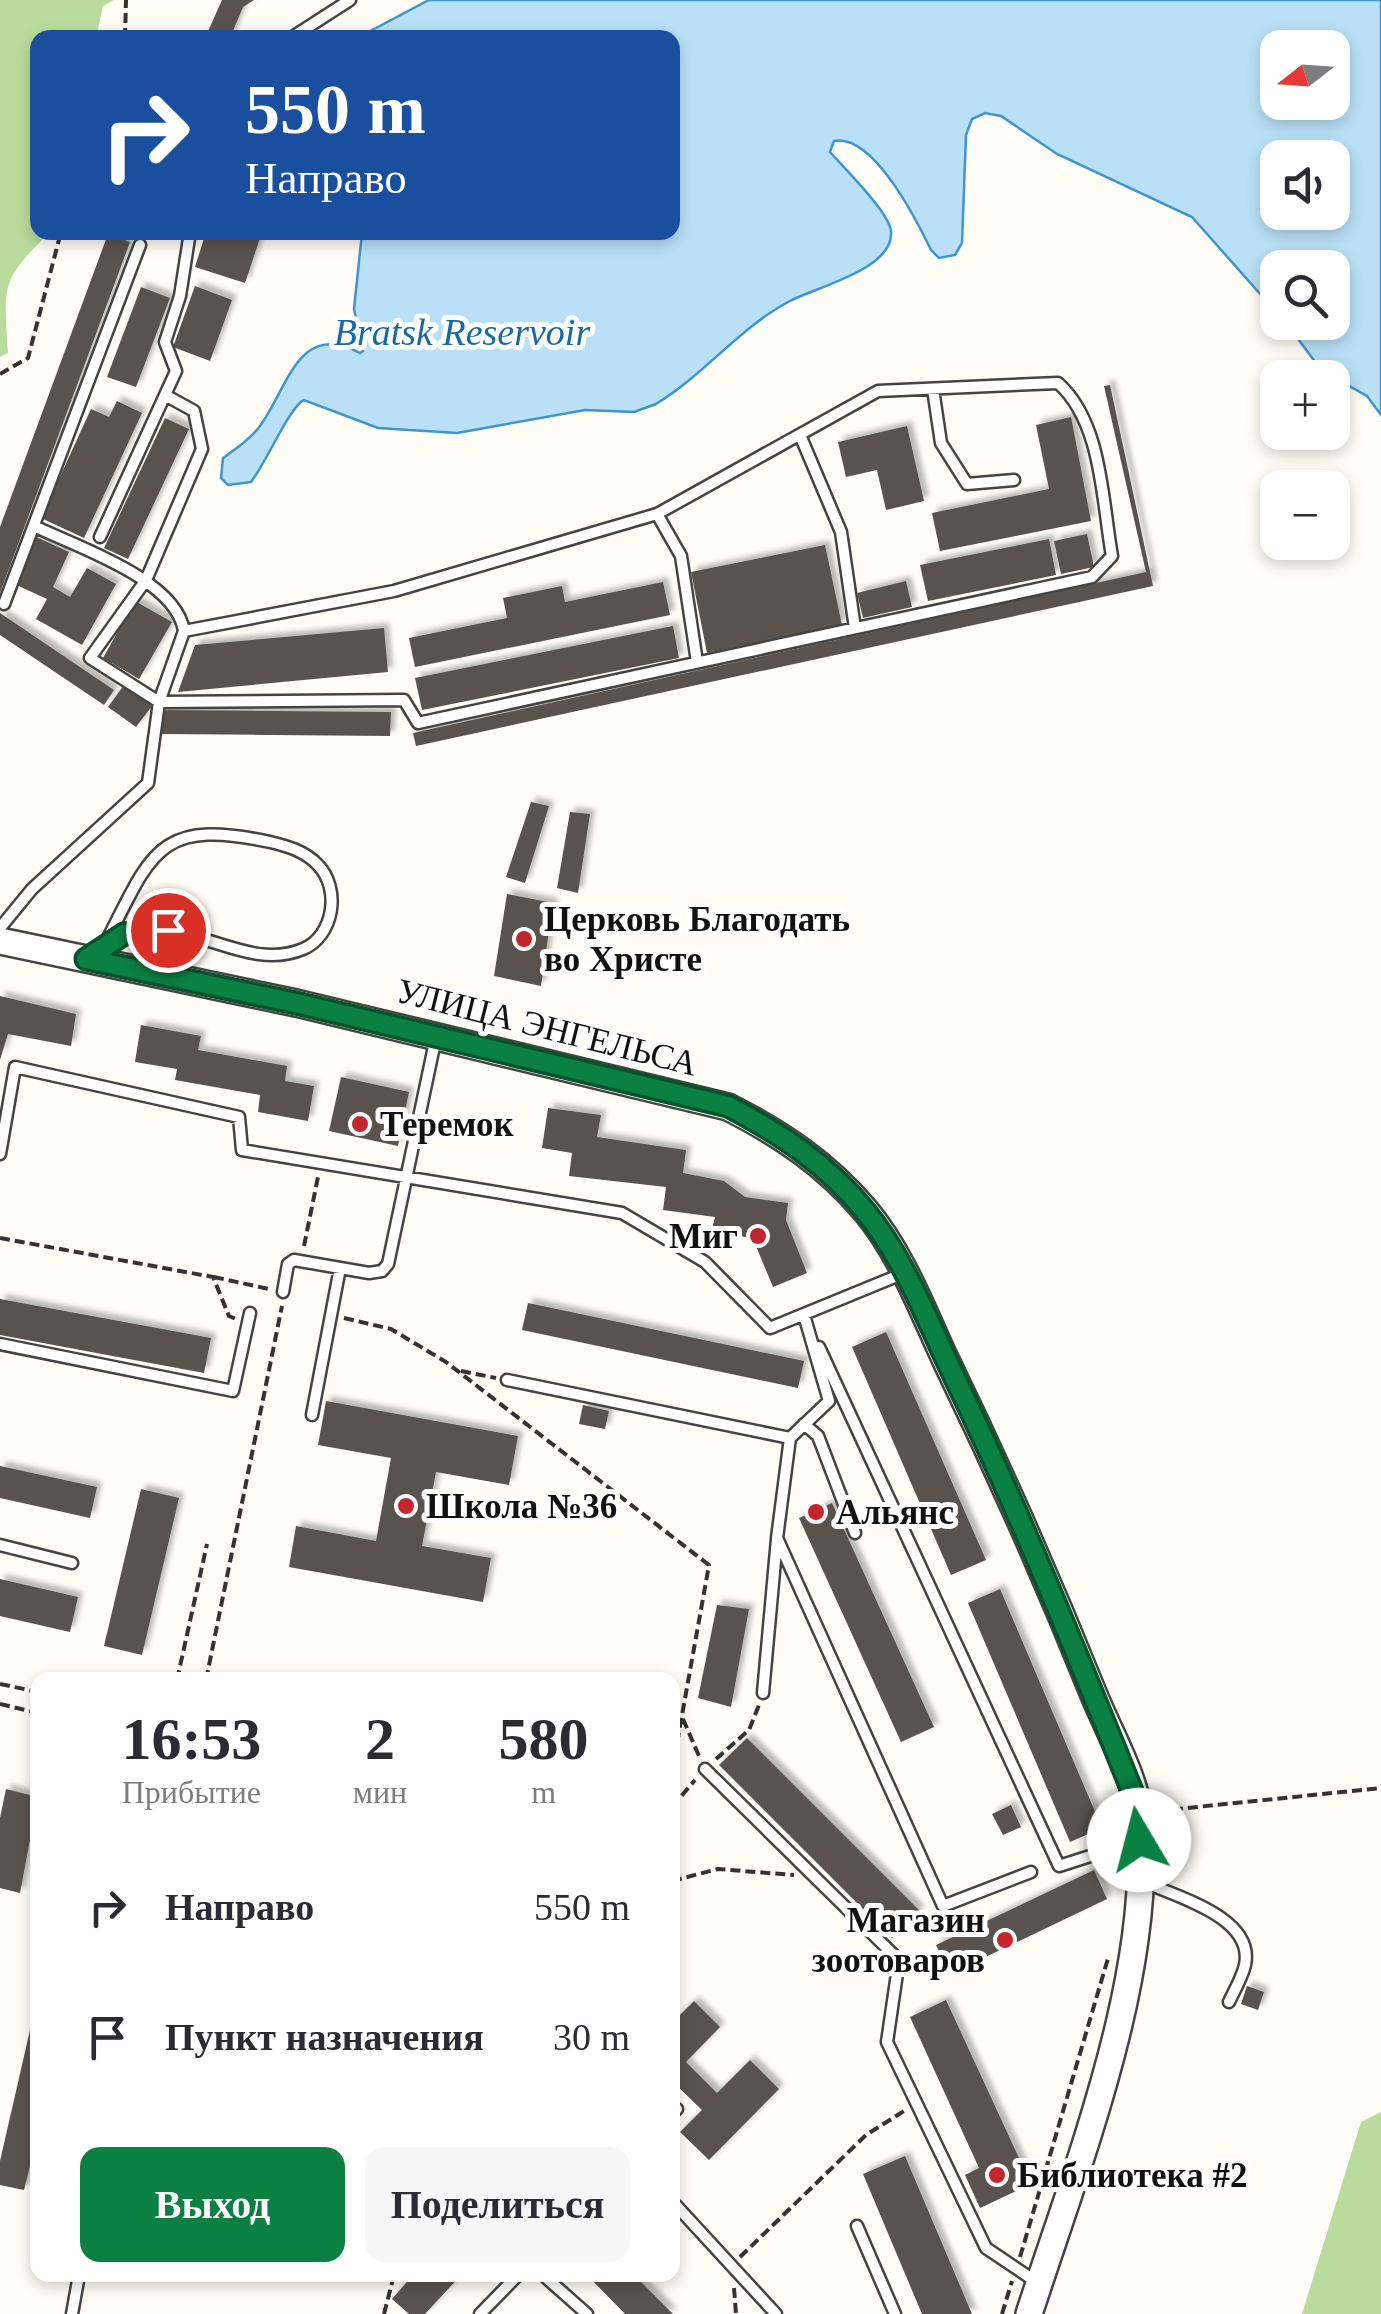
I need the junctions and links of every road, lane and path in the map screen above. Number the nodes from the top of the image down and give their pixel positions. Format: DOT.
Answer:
graph roads {
  1 [pos="126,0"];
  2 [pos="350,0"];
  3 [pos="125,30"];
  4 [pos="303,30"];
  5 [pos="58,240"];
  6 [pos="189,240"];
  7 [pos="140,245"];
  8 [pos="0,374"];
  9 [pos="932,388"];
  10 [pos="166,395"];
  11 [pos="800,435"];
  12 [pos="1014,480"];
  13 [pos="658,514"];
  14 [pos="34,526"];
  15 [pos="100,537"];
  16 [pos="146,580"];
  17 [pos="4,604"];
  18 [pos="855,628"];
  19 [pos="184,631"];
  20 [pos="697,662"];
  21 [pos="160,702"];
  22 [pos="0,928"];
  23 [pos="0,941"];
  24 [pos="96,951"];
  25 [pos="436,1036"];
  26 [pos="0,1154"];
  27 [pos="321,1164"];
  28 [pos="406,1178"];
  29 [pos="0,1238"];
  30 [pos="300,1260"];
  31 [pos="340,1268"];
  32 [pos="904,1273"];
  33 [pos="213,1277"];
  34 [pos="283,1292"];
  35 [pos="250,1314"];
  36 [pos="804,1314"];
  37 [pos="329,1315"];
  38 [pos="0,1344"];
  39 [pos="456,1370"];
  40 [pos="506,1380"];
  41 [pos="312,1416"];
  42 [pos="804,1424"];
  43 [pos="790,1438"];
  44 [pos="855,1533"];
  45 [pos="777,1538"];
  46 [pos="208,1544"];
  47 [pos="0,1545"];
  48 [pos="72,1563"];
  49 [pos="180,1672"];
  50 [pos="208,1672"];
  51 [pos="0,1684"];
  52 [pos="30,1690"];
  53 [pos="763,1693"];
  54 [pos="0,1704"];
  55 [pos="30,1711"];
  56 [pos="680,1727"];
  57 [pos="705,1769"];
  58 [pos="1381,1788"];
  59 [pos="1139,1813"];
  60 [pos="1139,1840"];
  61 [pos="1031,1872"];
  62 [pos="814,1876"];
  63 [pos="680,1878"];
  64 [pos="1139,1880"];
  65 [pos="1113,1940"];
  66 [pos="1229,2002"];
  67 [pos="917,2105"];
  68 [pos="680,2210"];
  69 [pos="856,2226"];
  70 [pos="732,2266"];
  71 [pos="1016,2268"];
  72 [pos="77,2282"];
  73 [pos="392,2282"];
  74 [pos="511,2282"];
  75 [pos="551,2282"];
  76 [pos="1039,2283"];
  77 [pos="72,2314"];
  78 [pos="384,2314"];
  79 [pos="480,2314"];
  80 [pos="587,2314"];
  81 [pos="736,2314"];
  82 [pos="776,2314"];
  83 [pos="895,2314"];
  84 [pos="1002,2314"];
  85 [pos="1029,2314"];
  1 -- 3 [label="path"];
  2 -- 4 [label="lane"];
  5 -- 8 [label="path"];
  6 -- 10 [label="lane"];
  7 -- 14 [label="lane"];
  9 -- 11 [label="lane"];
  9 -- 12 [label="lane"];
  9 -- 18 [label="lane"];
  10 -- 15 [label="lane"];
  10 -- 16 [label="lane"];
  11 -- 13 [label="lane"];
  11 -- 18 [label="lane"];
  13 -- 19 [label="lane"];
  13 -- 20 [label="lane"];
  14 -- 16 [label="lane"];
  14 -- 17 [label="lane"];
  16 -- 19 [label="lane"];
  16 -- 21 [label="lane"];
  18 -- 20 [label="lane"];
  19 -- 21 [label="lane"];
  20 -- 21 [label="lane"];
  21 -- 22 [label="lane"];
  23 -- 24 [label="street, УЛИЦА ЭНГЕЛЬСА"];
  24 -- 24 [label="lane"];
  24 -- 25 [label="street, УЛИЦА ЭНГЕЛЬСА"];
  25 -- 28 [label="lane"];
  25 -- 32 [label="street, УЛИЦА ЭНГЕЛЬСА"];
  26 -- 27 [label="lane"];
  27 -- 28 [label="lane"];
  27 -- 30 [label="path"];
  28 -- 31 [label="lane"];
  28 -- 36 [label="lane"];
  29 -- 33 [label="path"];
  30 -- 31 [label="lane"];
  30 -- 34 [label="lane"];
  31 -- 37 [label="lane"];
  32 -- 36 [label="lane"];
  32 -- 59 [label="street, УЛИЦА ЭНГЕЛЬСА"];
  33 -- 34 [label="path"];
  33 -- 35 [label="path"];
  34 -- 50 [label="path"];
  35 -- 38 [label="lane"];
  36 -- 42 [label="lane"];
  36 -- 60 [label="lane"];
  37 -- 39 [label="path"];
  37 -- 41 [label="lane"];
  39 -- 40 [label="path"];
  39 -- 56 [label="path"];
  40 -- 43 [label="lane"];
  42 -- 43 [label="lane"];
  42 -- 44 [label="lane"];
  43 -- 45 [label="lane"];
  45 -- 53 [label="lane"];
  45 -- 61 [label="lane"];
  46 -- 49 [label="path"];
  47 -- 48 [label="lane"];
  51 -- 52 [label="path"];
  53 -- 57 [label="path"];
  54 -- 55 [label="path"];
  57 -- 62 [label="lane"];
  58 -- 59 [label="path"];
  59 -- 60 [label="street"];
  60 -- 64 [label="street"];
  62 -- 63 [label="path"];
  62 -- 67 [label="lane"];
  64 -- 66 [label="lane"];
  64 -- 76 [label="street"];
  65 -- 71 [label="path"];
  67 -- 70 [label="path"];
  67 -- 71 [label="lane"];
  68 -- 70 [label="lane"];
  69 -- 83 [label="lane"];
  70 -- 81 [label="path"];
  70 -- 82 [label="lane"];
  71 -- 76 [label="lane"];
  71 -- 84 [label="path"];
  72 -- 77 [label="lane"];
  73 -- 78 [label="path"];
  74 -- 79 [label="lane"];
  75 -- 80 [label="lane"];
  76 -- 85 [label="street"];
}
